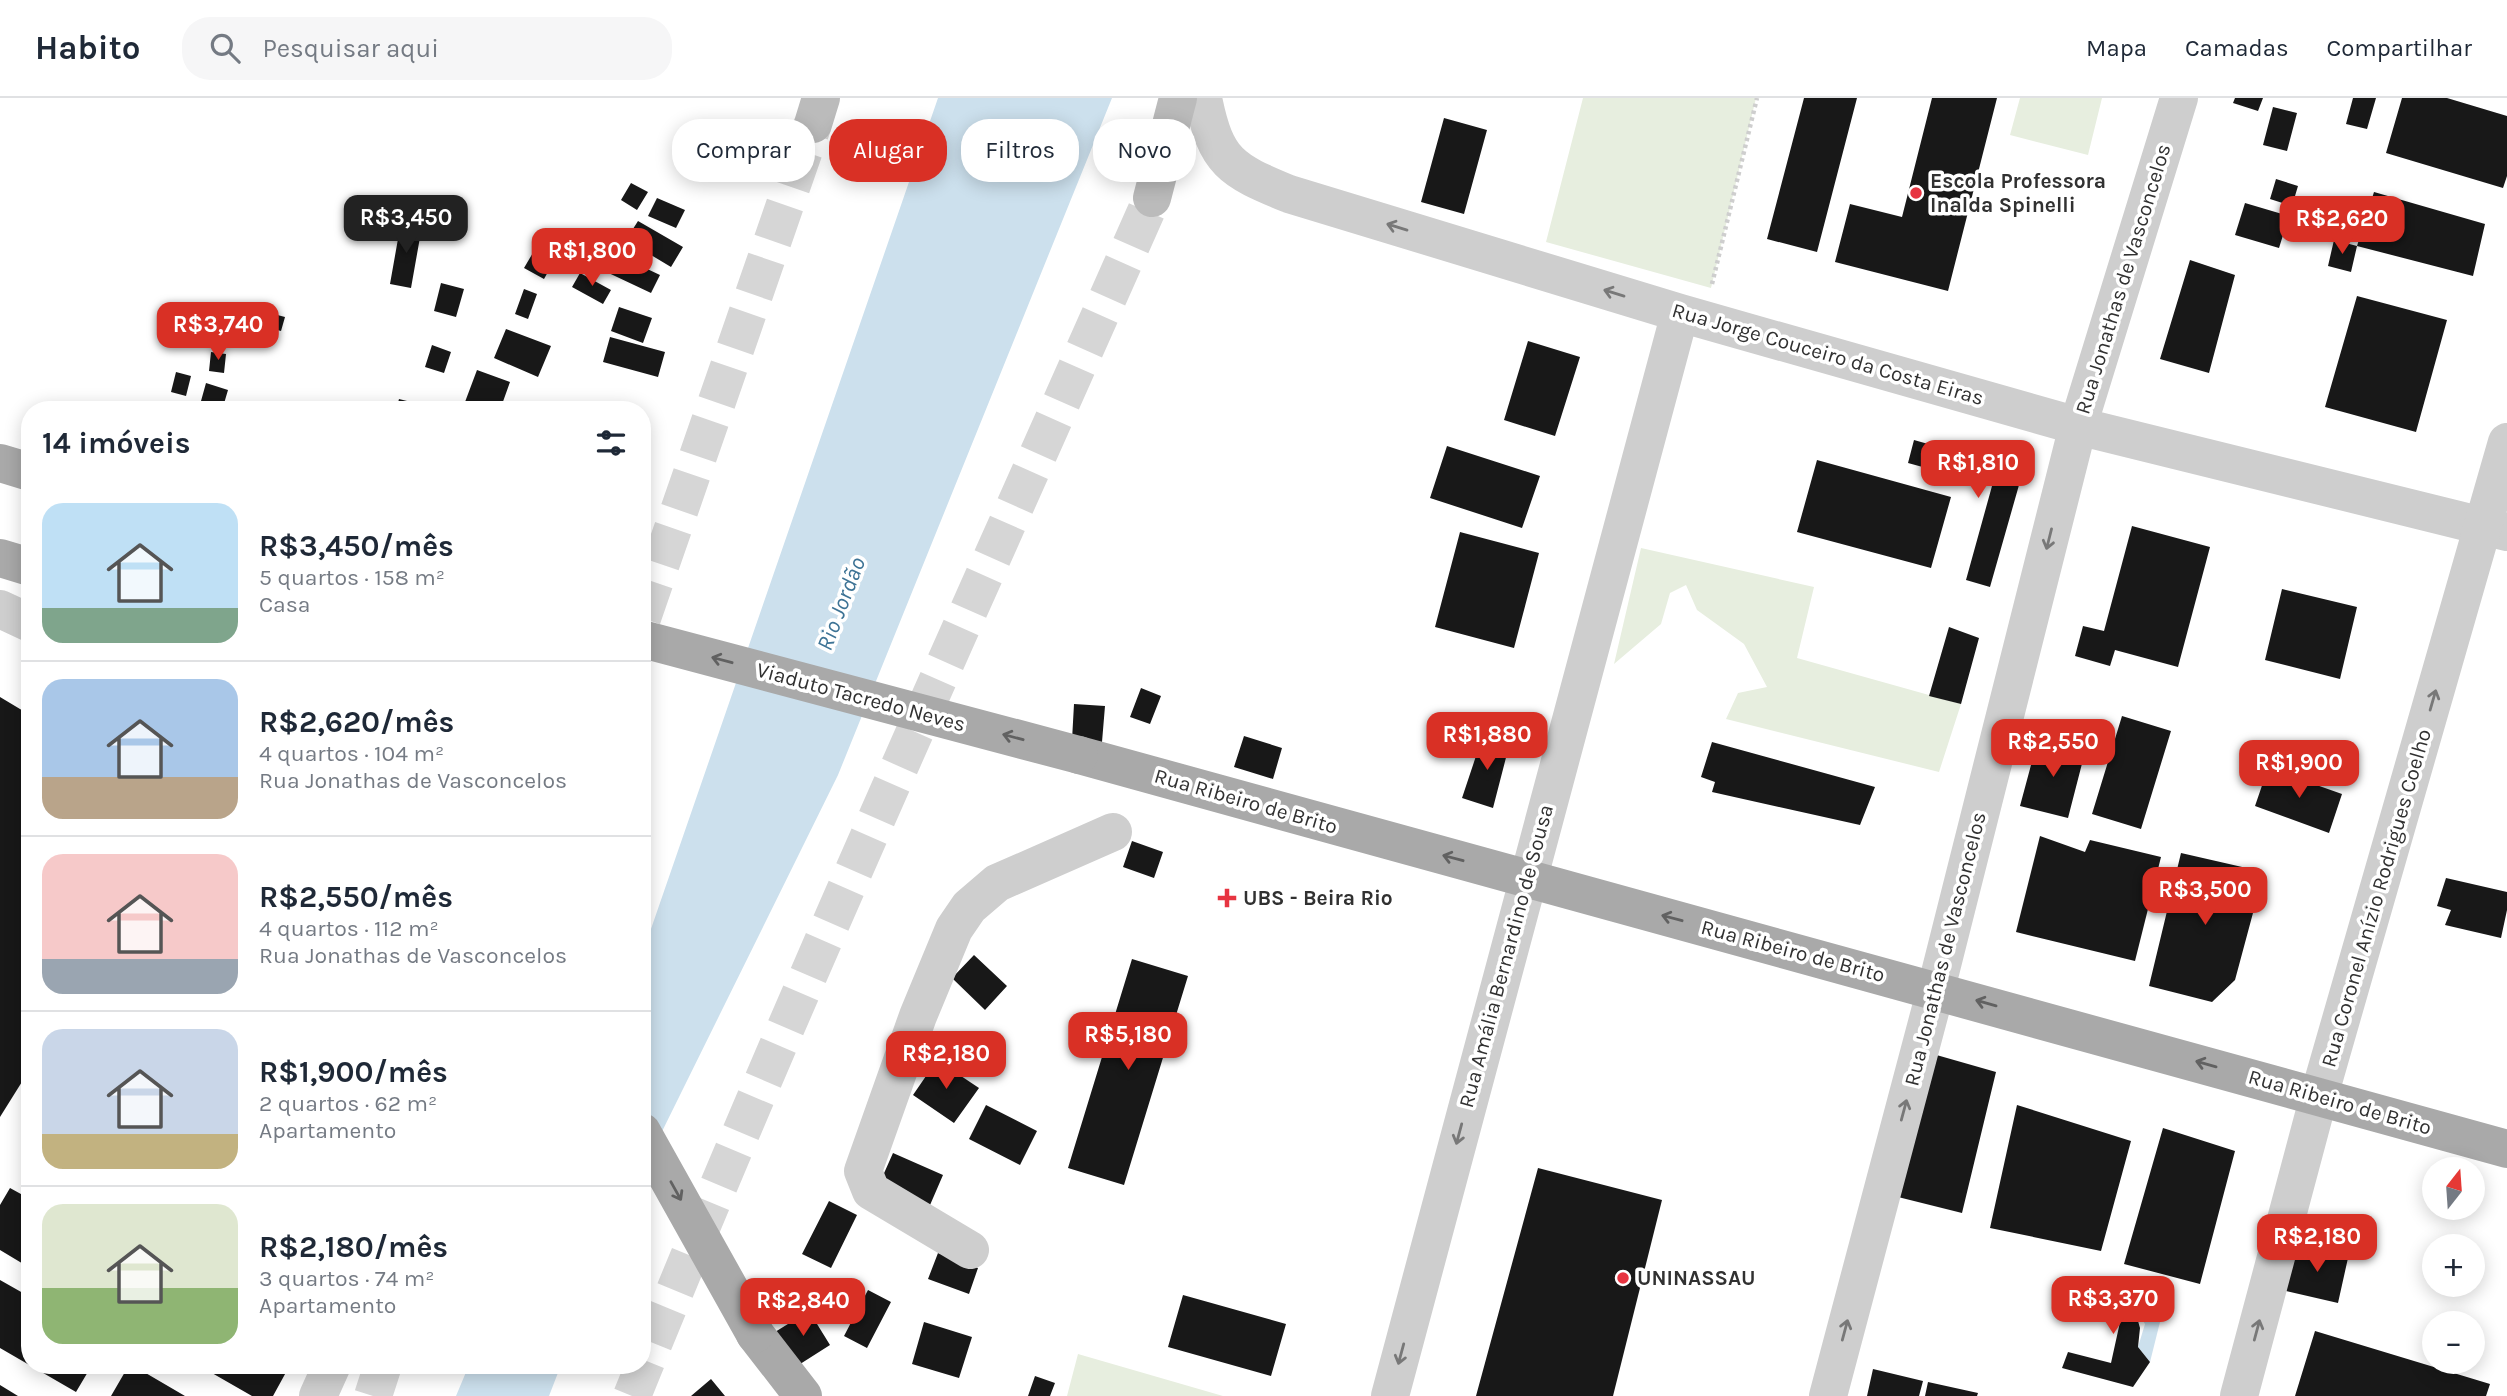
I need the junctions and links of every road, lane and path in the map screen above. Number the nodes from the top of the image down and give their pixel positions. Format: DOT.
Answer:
graph roads {
  1 [pos="1178,98"];
  2 [pos="1203,98"];
  3 [pos="1757,98"];
  4 [pos="2179,98"];
  5 [pos="1152,198"];
  6 [pos="1692,316"];
  7 [pos="2078,426"];
  8 [pos="2507,442"];
  9 [pos="0,463"];
  10 [pos="21,469"];
  11 [pos="2495,529"];
  12 [pos="0,558"];
  13 [pos="21,564"];
  14 [pos="0,609"];
  15 [pos="21,619"];
  16 [pos="651,641"];
  17 [pos="1079,754"];
  18 [pos="1114,832"];
  19 [pos="1526,878"];
  20 [pos="1936,989"];
  21 [pos="2319,1096"];
  22 [pos="651,1148"];
  23 [pos="2507,1149"];
  24 [pos="970,1250"];
  25 [pos="328,1374"];
  26 [pos="318,1396"];
  27 [pos="803,1396"];
  28 [pos="1390,1396"];
  29 [pos="1828,1396"];
  30 [pos="2239,1396"];
  1 -- 5 [label="main road"];
  6 -- 2 [label="street, Rua Jorge Couceiro da Costa Eiras, one-way"];
  3 -- 6 [label="path"];
  4 -- 7 [label="street, Rua Jonathas de Vasconcelos"];
  6 -- 7 [label="street, Rua Jorge Couceiro da Costa Eiras"];
  6 -- 19 [label="street, Rua Amália Bernardino de Sousa"];
  7 -- 11 [label="street, Rua Jorge Couceiro da Costa Eiras"];
  7 -- 20 [label="street, Rua Jonathas de Vasconcelos, one-way"];
  8 -- 11 [label="street, Rua Coronel Anízio Rodrigues Coelho"];
  9 -- 10 [label="main road"];
  21 -- 11 [label="street, Rua Coronel Anízio Rodrigues Coelho, one-way"];
  12 -- 13 [label="main road"];
  14 -- 15 [label="street"];
  17 -- 16 [label="main road, Viaduto Tacredo Neves, one-way, bridge"];
  19 -- 17 [label="main road, Rua Ribeiro de Brito, one-way"];
  18 -- 24 [label="street"];
  20 -- 19 [label="main road, Rua Ribeiro de Brito, one-way"];
  19 -- 28 [label="street, Rua Amália Bernardino de Sousa, one-way"];
  21 -- 20 [label="main road, Rua Ribeiro de Brito, one-way"];
  29 -- 20 [label="street, Rua Jonathas de Vasconcelos, one-way"];
  21 -- 23 [label="main road, Rua Ribeiro de Brito"];
  30 -- 21 [label="street, Rua Coronel Anízio Rodrigues Coelho, one-way"];
  22 -- 27 [label="main road, one-way, bridge"];
  25 -- 26 [label="street"];
}
